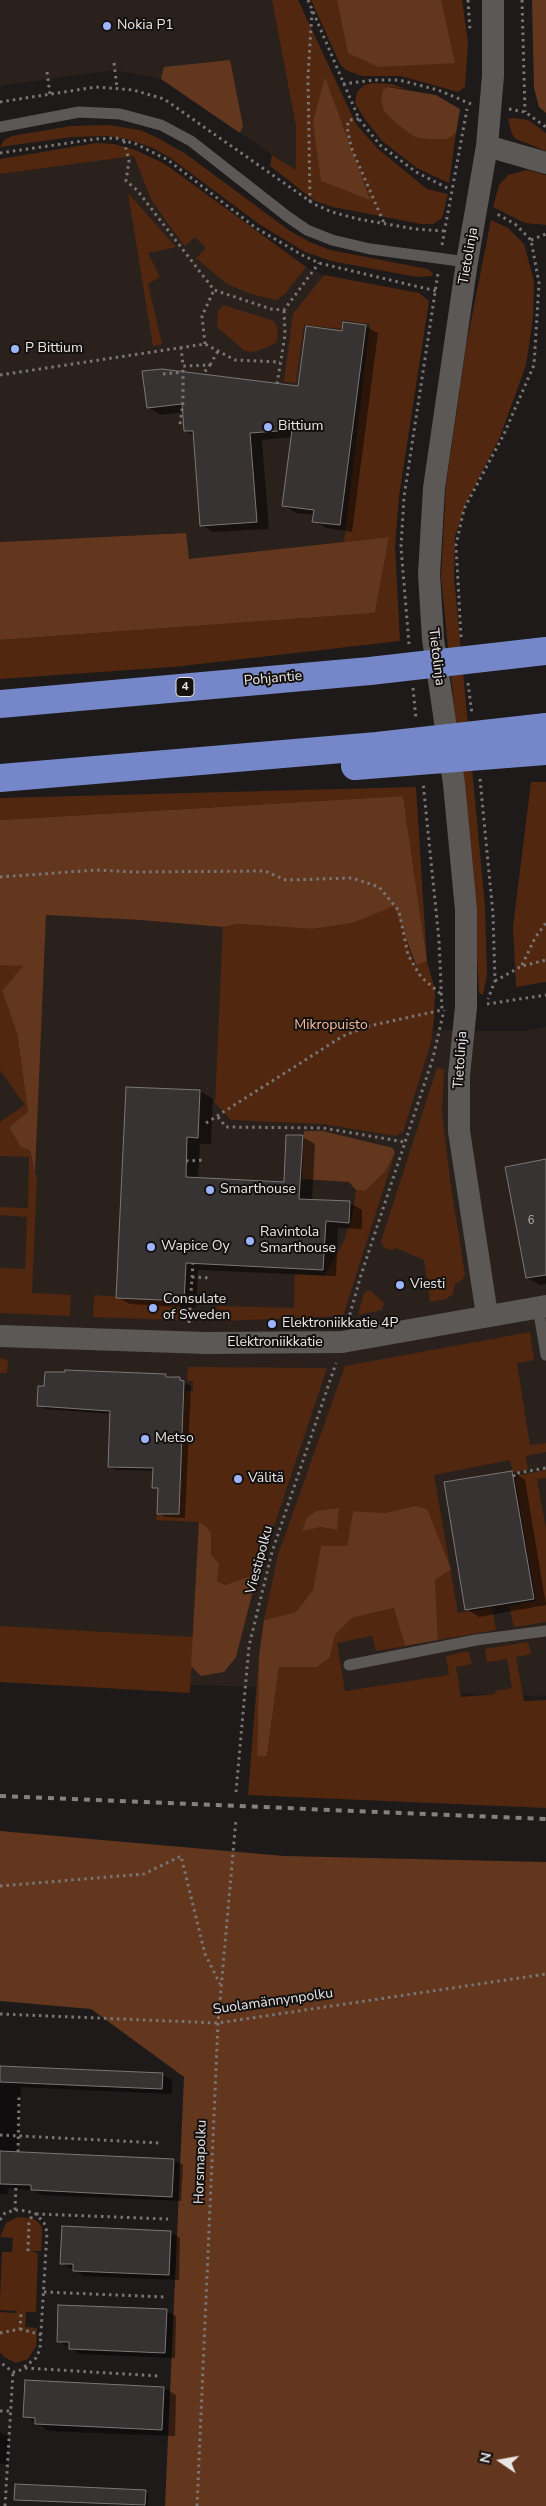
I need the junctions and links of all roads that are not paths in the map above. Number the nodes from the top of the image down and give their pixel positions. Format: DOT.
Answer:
graph roads {
  1 [pos="493,0"];
  2 [pos="0,127"];
  3 [pos="486,146"];
  4 [pos="546,163"];
  5 [pos="467,262"];
  6 [pos="546,651"];
  7 [pos="0,704"];
  8 [pos="546,727"];
  9 [pos="507,743"];
  10 [pos="546,751"];
  11 [pos="4,778"];
  12 [pos="542,1307"];
  13 [pos="487,1315"];
  14 [pos="0,1336"];
  15 [pos="546,1354"];
  16 [pos="546,1631"];
  17 [pos="349,1666"];
  1 -- 3 [label="street, Tietolinja"];
  2 -- 5 [label="lane"];
  3 -- 4 [label="street"];
  3 -- 5 [label="street, Tietolinja"];
  5 -- 13 [label="street, Tietolinja"];
  6 -- 7 [label="highway, Pohjantie / 4"];
  8 -- 9 [label="highway"];
  9 -- 10 [label="highway"];
  9 -- 11 [label="highway"];
  12 -- 13 [label="street, Elektroniikkatie"];
  12 -- 15 [label="lane"];
  13 -- 14 [label="street, Elektroniikkatie"];
  16 -- 17 [label="lane"];
}
